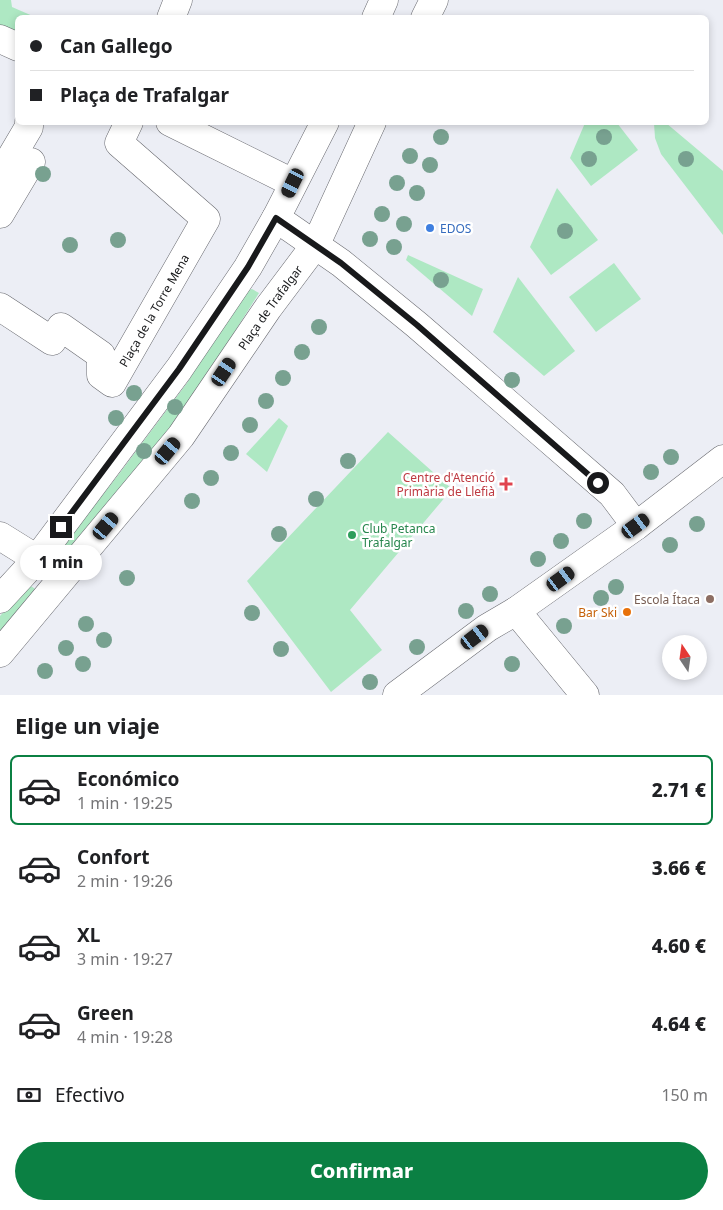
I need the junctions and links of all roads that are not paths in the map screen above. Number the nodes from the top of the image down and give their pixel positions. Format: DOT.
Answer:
graph roads {
  1 [pos="178,0"];
  2 [pos="384,0"];
  3 [pos="434,0"];
  4 [pos="171,15"];
  5 [pos="377,15"];
  6 [pos="426,15"];
  7 [pos="0,27"];
  8 [pos="15,34"];
  9 [pos="0,39"];
  10 [pos="15,46"];
  11 [pos="29,125"];
  12 [pos="128,125"];
  13 [pos="176,125"];
  14 [pos="323,125"];
  15 [pos="371,125"];
  16 [pos="31,162"];
  17 [pos="0,176"];
  18 [pos="293,183"];
  19 [pos="0,214"];
  20 [pos="276,218"];
  21 [pos="316,244"];
  22 [pos="0,307"];
  23 [pos="723,459"];
  24 [pos="636,526"];
  25 [pos="0,536"];
  26 [pos="37,559"];
  27 [pos="0,599"];
  28 [pos="516,612"];
  29 [pos="0,653"];
  30 [pos="397,695"];
  31 [pos="585,695"];
  1 -- 4 [label="street"];
  2 -- 5 [label="street"];
  3 -- 6 [label="street"];
  7 -- 8 [label="street"];
  9 -- 10 [label="street"];
  11 -- 17 [label="street"];
  12 -- 22 [label="street, Plaça de la Torre Mena"];
  13 -- 18 [label="street"];
  14 -- 18 [label="street"];
  15 -- 21 [label="street, Plaça de Trafalgar"];
  16 -- 19 [label="street"];
  18 -- 20 [label="street"];
  20 -- 21 [label="street"];
  20 -- 26 [label="street"];
  21 -- 24 [label="street"];
  21 -- 29 [label="street, Plaça de Trafalgar"];
  23 -- 24 [label="street"];
  24 -- 28 [label="street"];
  25 -- 26 [label="street"];
  26 -- 27 [label="street"];
  28 -- 30 [label="street"];
  28 -- 31 [label="street"];
}
